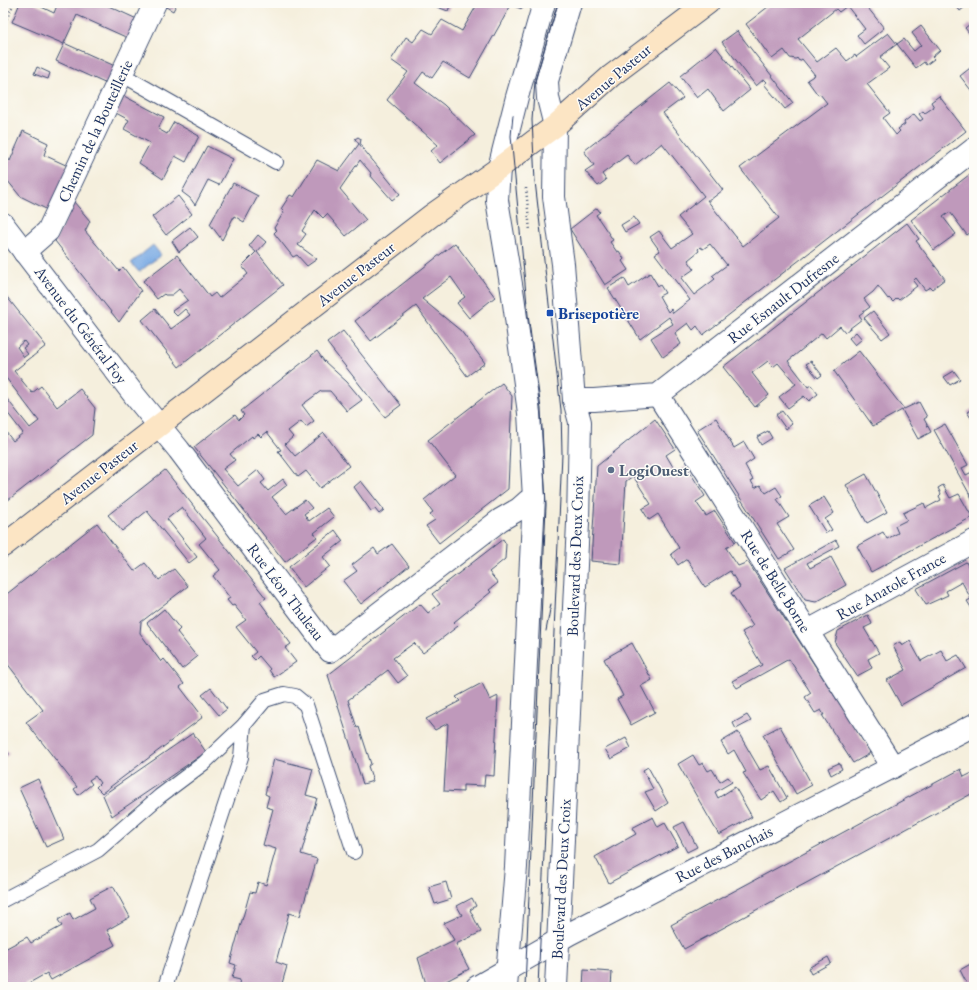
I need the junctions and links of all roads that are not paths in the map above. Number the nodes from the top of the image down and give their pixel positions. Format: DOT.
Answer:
graph roads {
  1 [pos="155,3"];
  2 [pos="544,3"];
  3 [pos="570,3"];
  4 [pos="708,3"];
  5 [pos="121,74"];
  6 [pos="555,126"];
  7 [pos="974,149"];
  8 [pos="276,162"];
  9 [pos="499,168"];
  10 [pos="3,224"];
  11 [pos="24,252"];
  12 [pos="658,395"];
  13 [pos="574,400"];
  14 [pos="159,426"];
  15 [pos="534,498"];
  16 [pos="974,541"];
  17 [pos="3,546"];
  18 [pos="808,631"];
  19 [pos="244,725"];
  20 [pos="974,725"];
  21 [pos="892,767"];
  22 [pos="354,852"];
  23 [pos="3,900"];
  24 [pos="558,940"];
  25 [pos="506,978"];
  26 [pos="165,987"];
  27 [pos="477,987"];
  28 [pos="556,987"];
  1 -- 5 [label="street, Chemin de la Bouteillerie"];
  2 -- 9 [label="street"];
  3 -- 6 [label="street, Boulevard des Deux Croix"];
  4 -- 6 [label="main road, Avenue Pasteur"];
  5 -- 8 [label="lane"];
  5 -- 11 [label="street, Chemin de la Bouteillerie"];
  6 -- 9 [label="main road, Avenue Pasteur"];
  6 -- 13 [label="street, Boulevard des Deux Croix"];
  7 -- 12 [label="street, Rue Esnault Dufresne"];
  9 -- 14 [label="main road, Avenue Pasteur"];
  9 -- 15 [label="street"];
  10 -- 11 [label="street, Avenue du Général Foy"];
  11 -- 14 [label="street, Avenue du Général Foy"];
  12 -- 13 [label="street"];
  12 -- 18 [label="street, Rue de Belle Borne"];
  13 -- 24 [label="street, Boulevard des Deux Croix"];
  14 -- 15 [label="street, Rue Léon Thuleau"];
  14 -- 17 [label="main road, Avenue Pasteur"];
  15 -- 25 [label="street"];
  16 -- 18 [label="street, Rue Anatole France"];
  18 -- 21 [label="street, Rue de Belle Borne"];
  19 -- 22 [label="lane"];
  19 -- 23 [label="lane"];
  19 -- 26 [label="lane"];
  20 -- 21 [label="street, Rue des Banchais"];
  21 -- 24 [label="street, Rue des Banchais"];
  24 -- 25 [label="street, Rue des Banchais"];
  24 -- 28 [label="street, Boulevard des Deux Croix"];
  25 -- 27 [label="street, Rue des Banchais"];
}
